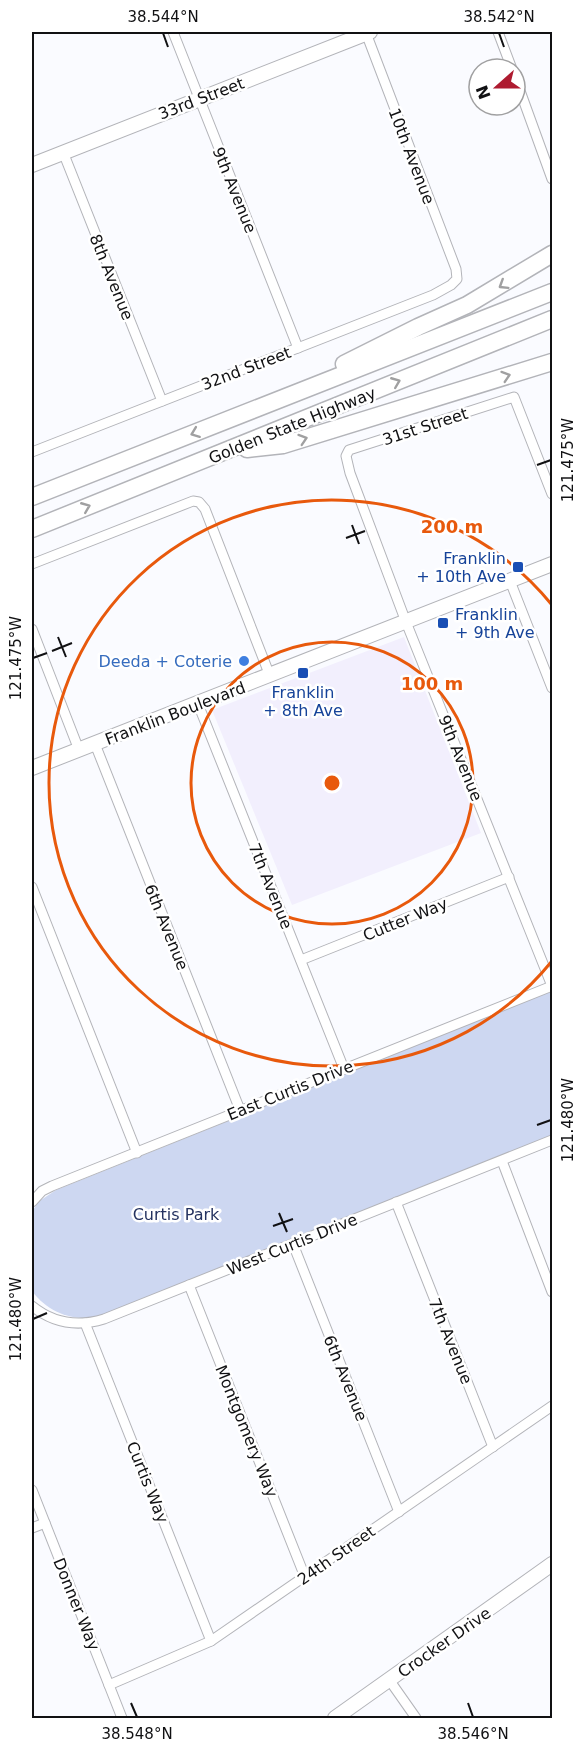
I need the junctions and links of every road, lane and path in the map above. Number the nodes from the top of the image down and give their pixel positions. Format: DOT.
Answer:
graph roads {
  1 [pos="173,32"];
  2 [pos="368,32"];
  3 [pos="498,32"];
  4 [pos="507,57"];
  5 [pos="200,99"];
  6 [pos="527,110"];
  7 [pos="63,152"];
  8 [pos="32,165"];
  9 [pos="552,179"];
  10 [pos="552,255"];
  11 [pos="457,279"];
  12 [pos="552,292"];
  13 [pos="552,319"];
  14 [pos="298,348"];
  15 [pos="552,362"];
  16 [pos="162,401"];
  17 [pos="250,412"];
  18 [pos="32,452"];
  19 [pos="225,452"];
  20 [pos="347,463"];
  21 [pos="552,494"];
  22 [pos="32,497"];
  23 [pos="32,529"];
  24 [pos="32,564"];
  25 [pos="552,564"];
  26 [pos="510,581"];
  27 [pos="406,622"];
  28 [pos="32,629"];
  29 [pos="270,676"];
  30 [pos="552,688"];
  31 [pos="198,704"];
  32 [pos="95,744"];
  33 [pos="79,750"];
  34 [pos="32,768"];
  35 [pos="508,877"];
  36 [pos="32,887"];
  37 [pos="301,960"];
  38 [pos="552,986"];
  39 [pos="344,1069"];
  40 [pos="240,1110"];
  41 [pos="552,1140"];
  42 [pos="137,1153"];
  43 [pos="502,1161"];
  44 [pos="32,1188"];
  45 [pos="33,1200"];
  46 [pos="396,1203"];
  47 [pos="293,1244"];
  48 [pos="189,1285"];
  49 [pos="552,1293"];
  50 [pos="32,1306"];
  51 [pos="85,1323"];
  52 [pos="552,1406"];
  53 [pos="493,1447"];
  54 [pos="32,1490"];
  55 [pos="399,1512"];
  56 [pos="45,1523"];
  57 [pos="32,1528"];
  58 [pos="552,1564"];
  59 [pos="305,1577"];
  60 [pos="211,1641"];
  61 [pos="390,1680"];
  62 [pos="109,1685"];
  63 [pos="122,1719"];
  64 [pos="334,1719"];
  65 [pos="416,1719"];
  1 -- 5 [label="street, 9th Avenue"];
  2 -- 5 [label="street, 33rd Street"];
  2 -- 11 [label="street, 10th Avenue"];
  3 -- 4 [label="street"];
  5 -- 7 [label="street, 33rd Street"];
  5 -- 14 [label="street, 9th Avenue"];
  6 -- 9 [label="street"];
  7 -- 8 [label="street, 33rd Street"];
  7 -- 16 [label="street, 8th Avenue"];
  10 -- 17 [label="highway, one-way"];
  11 -- 14 [label="street, 32nd Street"];
  12 -- 17 [label="highway, Golden State Highway"];
  19 -- 13 [label="highway, Golden State Highway, one-way"];
  14 -- 16 [label="street, 32nd Street"];
  19 -- 15 [label="highway, one-way"];
  16 -- 18 [label="street, 32nd Street"];
  17 -- 22 [label="highway, Golden State Highway, one-way"];
  23 -- 19 [label="highway, Golden State Highway, one-way"];
  20 -- 21 [label="street, 31st Street"];
  20 -- 27 [label="street, 9th Avenue"];
  24 -- 29 [label="street"];
  25 -- 26 [label="street, Franklin Boulevard"];
  26 -- 27 [label="street, Franklin Boulevard"];
  26 -- 30 [label="street"];
  27 -- 29 [label="street, Franklin Boulevard"];
  27 -- 35 [label="street, 9th Avenue"];
  28 -- 33 [label="street"];
  29 -- 31 [label="street, Franklin Boulevard"];
  31 -- 32 [label="street, Franklin Boulevard"];
  31 -- 37 [label="street, 7th Avenue"];
  32 -- 33 [label="street, Franklin Boulevard"];
  32 -- 40 [label="street, 6th Avenue"];
  33 -- 34 [label="street, Franklin Boulevard"];
  35 -- 37 [label="street, Cutter Way"];
  35 -- 38 [label="street, 9th Avenue"];
  36 -- 42 [label="street"];
  37 -- 39 [label="street, 7th Avenue"];
  38 -- 39 [label="street, East Curtis Drive"];
  39 -- 40 [label="street, East Curtis Drive"];
  40 -- 42 [label="street, East Curtis Drive"];
  41 -- 43 [label="street, West Curtis Drive"];
  42 -- 45 [label="street, East Curtis Drive"];
  43 -- 46 [label="street, West Curtis Drive"];
  43 -- 49 [label="street"];
  44 -- 45 [label="street"];
  46 -- 47 [label="street, West Curtis Drive"];
  46 -- 53 [label="street, 7th Avenue"];
  47 -- 48 [label="street, West Curtis Drive"];
  47 -- 55 [label="street, 6th Avenue"];
  48 -- 51 [label="street, West Curtis Drive"];
  48 -- 59 [label="street, Montgomery Way"];
  50 -- 51 [label="street, West Curtis Drive"];
  51 -- 60 [label="street, Curtis Way"];
  52 -- 53 [label="street, 24th Street"];
  53 -- 55 [label="street, 24th Street"];
  54 -- 56 [label="street, Donner Way"];
  55 -- 59 [label="street, 24th Street"];
  56 -- 57 [label="street"];
  56 -- 62 [label="street, Donner Way"];
  58 -- 61 [label="street, Crocker Drive"];
  59 -- 60 [label="street, 24th Street"];
  60 -- 62 [label="street, 24th Street"];
  61 -- 64 [label="street, Crocker Drive"];
  61 -- 65 [label="street"];
  62 -- 63 [label="street, Donner Way"];
}
